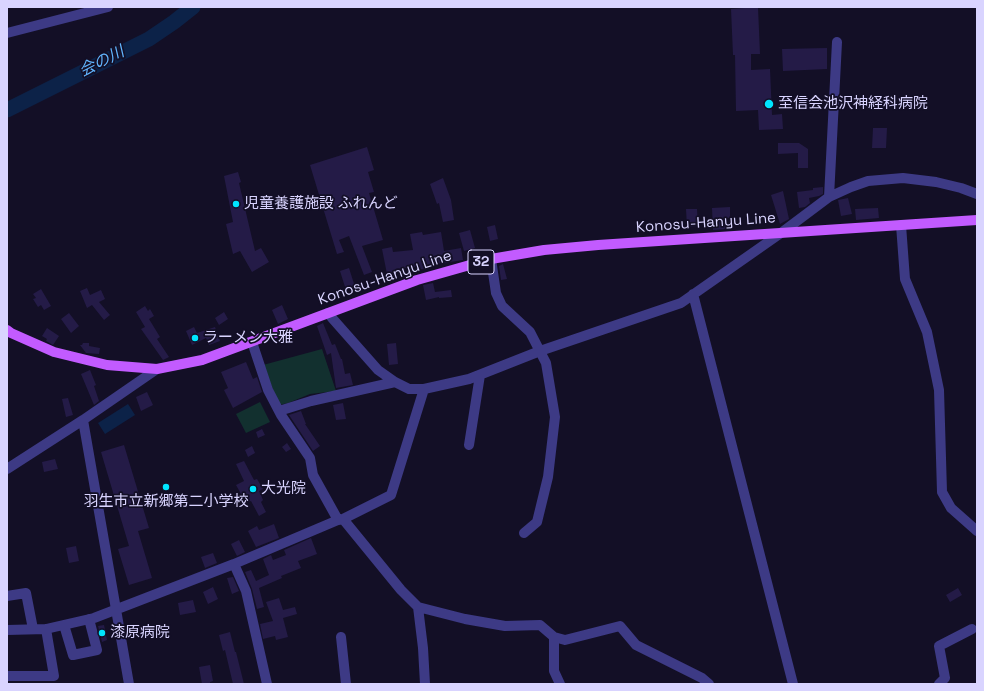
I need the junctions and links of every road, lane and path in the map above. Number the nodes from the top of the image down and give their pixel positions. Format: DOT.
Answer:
graph roads {
  1 [pos="108,7"];
  2 [pos="7,33"];
  3 [pos="836,42"];
  4 [pos="977,194"];
  5 [pos="829,197"];
  6 [pos="977,220"];
  7 [pos="901,225"];
  8 [pos="781,233"];
  9 [pos="491,259"];
  10 [pos="694,294"];
  11 [pos="328,313"];
  12 [pos="7,330"];
  13 [pos="252,342"];
  14 [pos="540,351"];
  15 [pos="157,369"];
  16 [pos="480,375"];
  17 [pos="395,382"];
  18 [pos="424,389"];
  19 [pos="279,411"];
  20 [pos="83,420"];
  21 [pos="470,445"];
  22 [pos="7,469"];
  23 [pos="341,520"];
  24 [pos="977,531"];
  25 [pos="524,533"];
  26 [pos="234,564"];
  27 [pos="7,596"];
  28 [pos="418,607"];
  29 [pos="116,610"];
  30 [pos="89,619"];
  31 [pos="64,625"];
  32 [pos="33,629"];
  33 [pos="46,629"];
  34 [pos="7,630"];
  35 [pos="975,630"];
  36 [pos="341,637"];
  37 [pos="554,638"];
  38 [pos="7,676"];
  39 [pos="129,684"];
  40 [pos="268,684"];
  41 [pos="346,684"];
  42 [pos="425,684"];
  43 [pos="560,684"];
  44 [pos="709,684"];
  45 [pos="793,684"];
  46 [pos="939,684"];
  1 -- 2 [label="street"];
  3 -- 5 [label="street"];
  4 -- 5 [label="street"];
  5 -- 8 [label="street"];
  6 -- 7 [label="main road, Konosu-Hanyu Line / 32"];
  7 -- 8 [label="main road, Konosu-Hanyu Line / 32"];
  7 -- 24 [label="street"];
  8 -- 9 [label="main road, Konosu-Hanyu Line / 32"];
  8 -- 10 [label="street"];
  9 -- 11 [label="main road, Konosu-Hanyu Line / 32"];
  9 -- 14 [label="street"];
  10 -- 14 [label="street"];
  10 -- 45 [label="street"];
  11 -- 13 [label="main road, Konosu-Hanyu Line / 32"];
  11 -- 17 [label="street"];
  12 -- 15 [label="main road, Konosu-Hanyu Line / 32"];
  13 -- 15 [label="main road, Konosu-Hanyu Line / 32"];
  13 -- 19 [label="street"];
  14 -- 16 [label="street"];
  14 -- 25 [label="street"];
  15 -- 20 [label="street"];
  16 -- 18 [label="street"];
  16 -- 21 [label="street"];
  17 -- 18 [label="street"];
  17 -- 19 [label="street"];
  18 -- 23 [label="street"];
  19 -- 23 [label="street"];
  20 -- 22 [label="street"];
  20 -- 29 [label="street"];
  23 -- 26 [label="street"];
  23 -- 28 [label="street"];
  26 -- 29 [label="street"];
  26 -- 40 [label="street"];
  27 -- 32 [label="street"];
  28 -- 37 [label="street"];
  28 -- 42 [label="street"];
  29 -- 30 [label="street"];
  29 -- 39 [label="street"];
  30 -- 31 [label="street"];
  30 -- 31 [label="street"];
  31 -- 33 [label="street"];
  32 -- 33 [label="street"];
  32 -- 34 [label="street"];
  33 -- 38 [label="street"];
  35 -- 46 [label="street"];
  36 -- 41 [label="street"];
  37 -- 43 [label="street"];
  37 -- 44 [label="street"];
}
